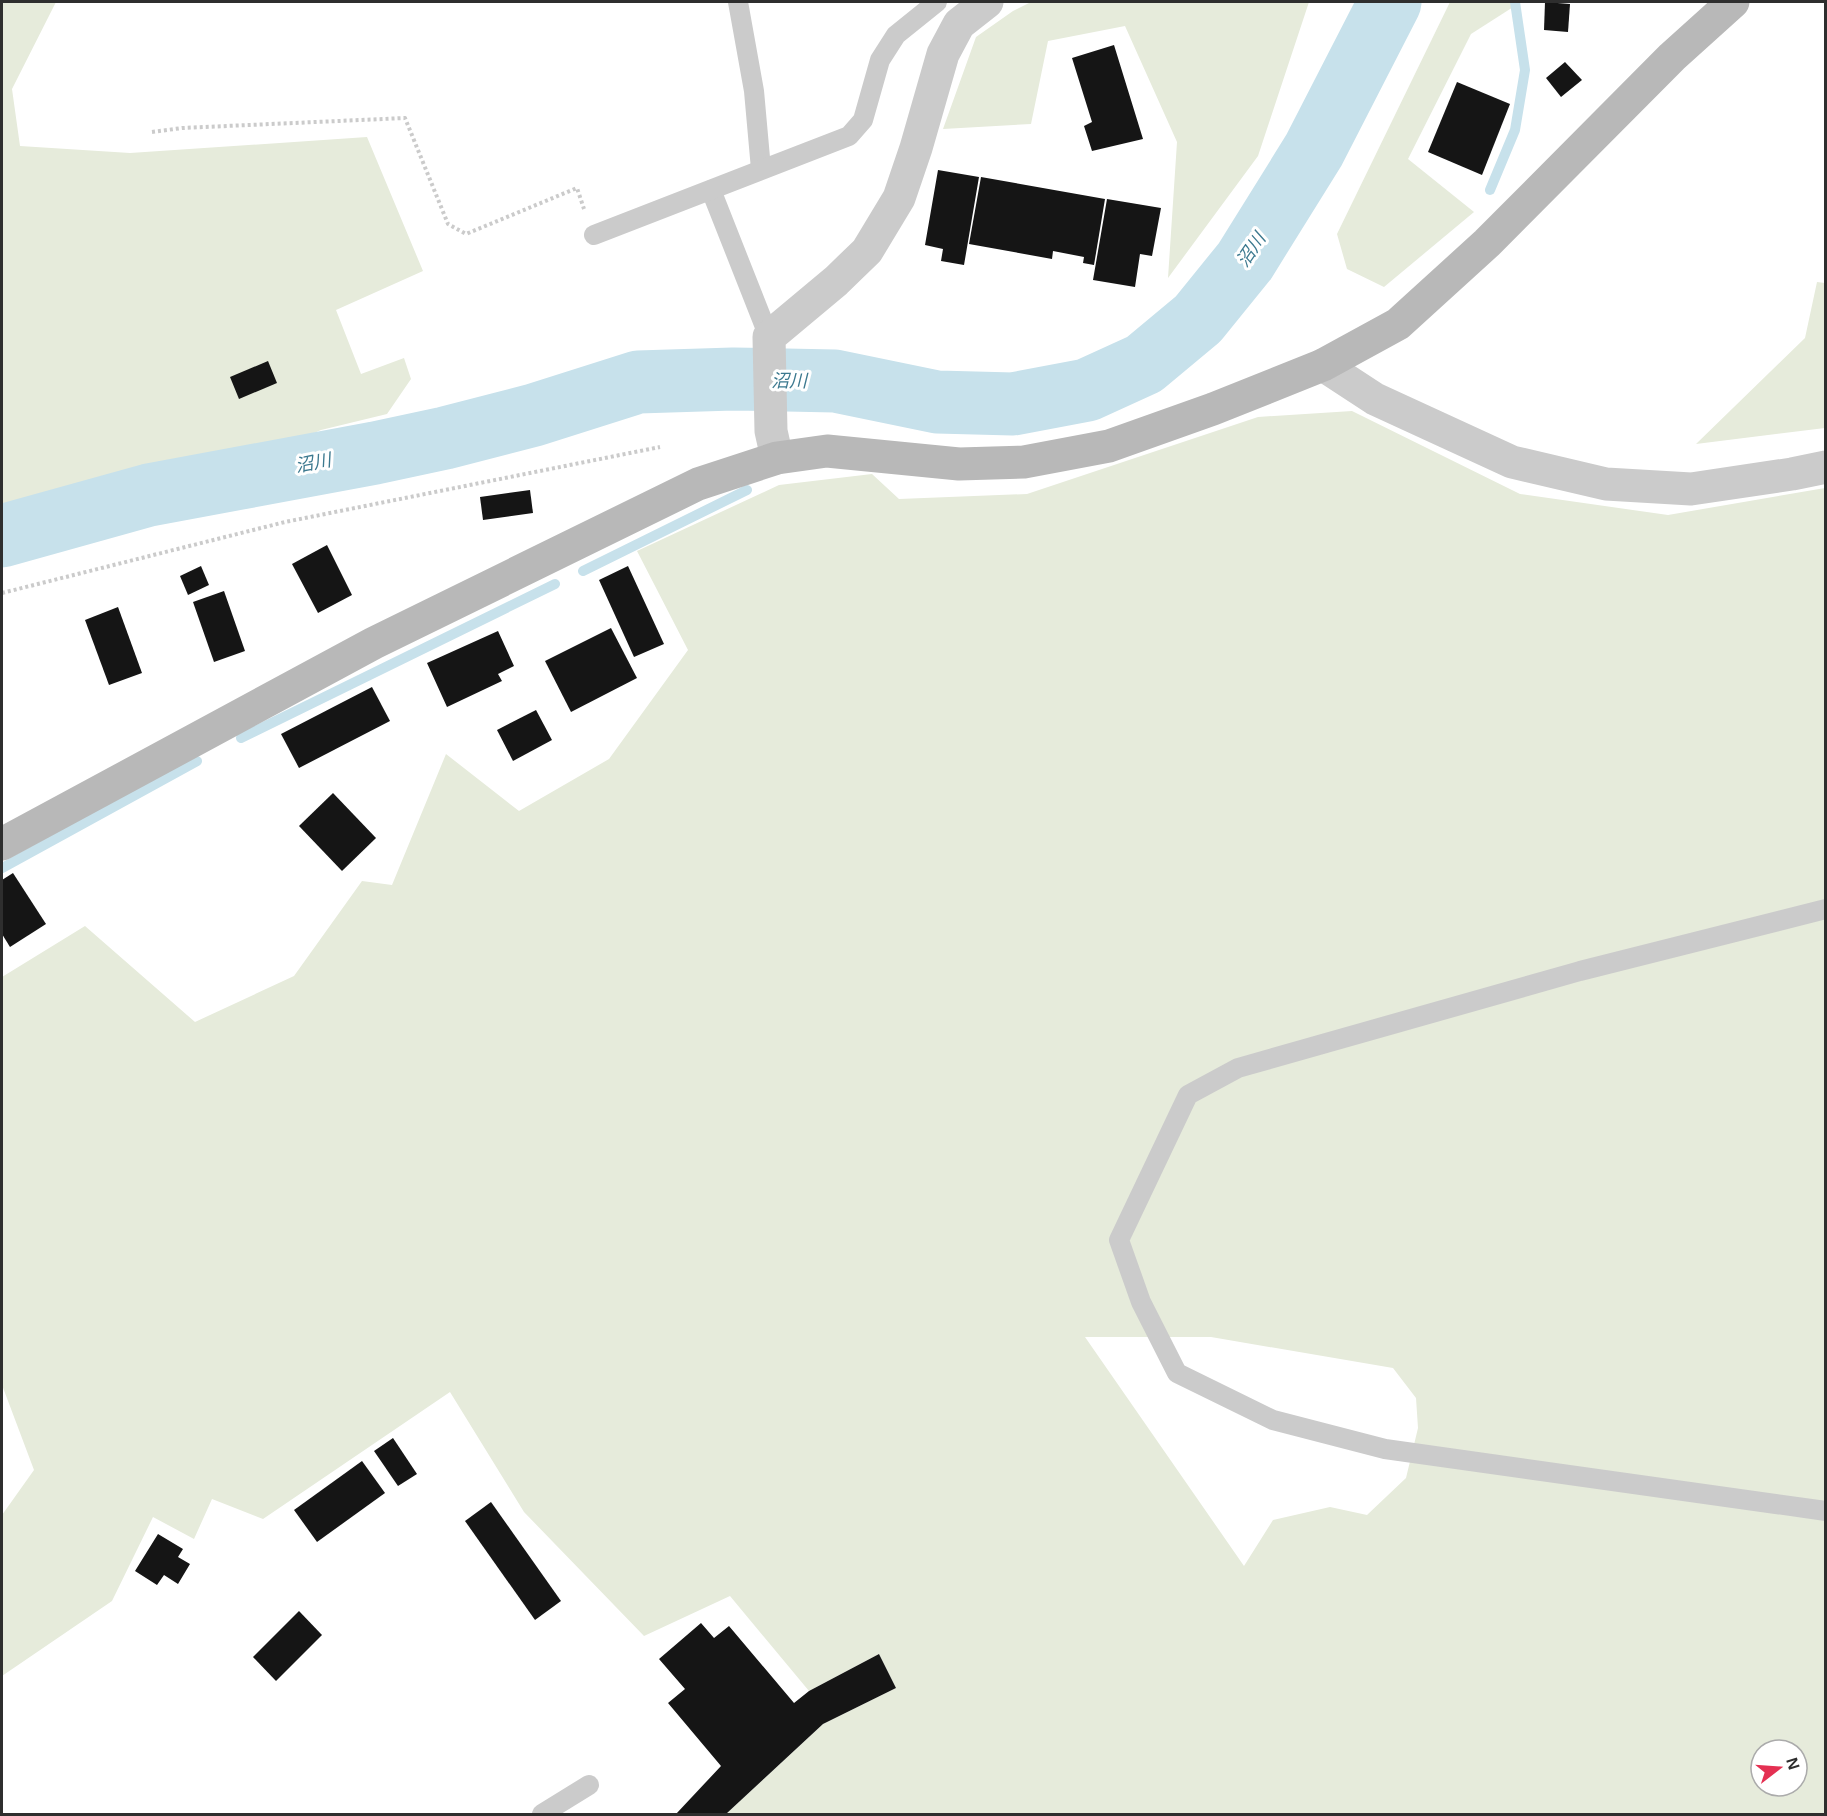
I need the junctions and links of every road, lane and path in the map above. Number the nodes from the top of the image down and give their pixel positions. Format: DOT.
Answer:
graph roads {
  1 [pos="738,2"];
  2 [pos="938,2"];
  3 [pos="987,2"];
  4 [pos="1733,2"];
  5 [pos="152,132"];
  6 [pos="761,170"];
  7 [pos="711,190"];
  8 [pos="594,235"];
  9 [pos="769,337"];
  10 [pos="1323,365"];
  11 [pos="774,445"];
  12 [pos="660,447"];
  13 [pos="1826,466"];
  14 [pos="2,593"];
  15 [pos="2,844"];
  16 [pos="1826,909"];
  17 [pos="1826,1511"];
  18 [pos="589,1785"];
  19 [pos="542,1815"];
  1 -- 6 [label="lane"];
  2 -- 6 [label="lane"];
  3 -- 9 [label="street"];
  4 -- 10 [label="street"];
  5 -- 8 [label="path"];
  6 -- 7 [label="lane"];
  7 -- 8 [label="lane"];
  7 -- 9 [label="lane"];
  9 -- 11 [label="street"];
  10 -- 11 [label="street"];
  10 -- 13 [label="street"];
  11 -- 15 [label="street"];
  12 -- 14 [label="path"];
  16 -- 17 [label="lane"];
  18 -- 19 [label="lane"];
}
